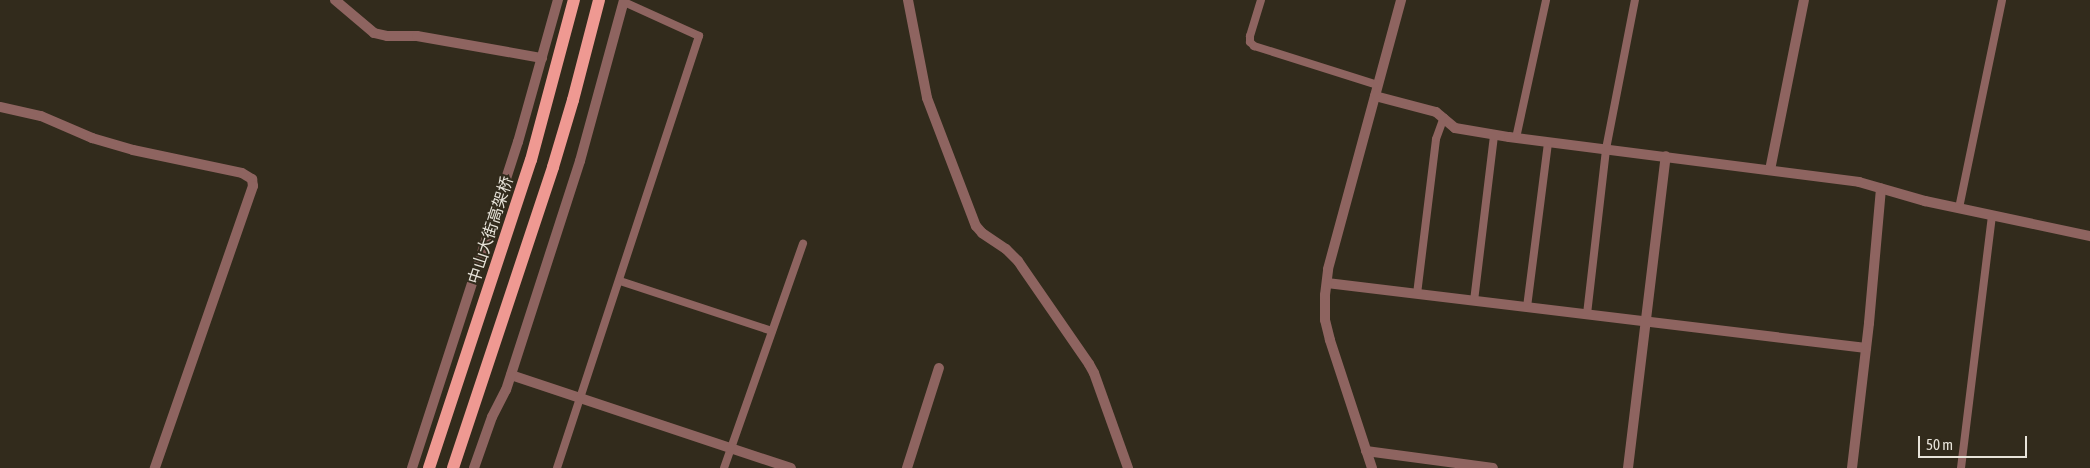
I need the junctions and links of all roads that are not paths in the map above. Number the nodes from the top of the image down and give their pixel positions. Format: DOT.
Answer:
graph roads {
  1 [pos="335,0"];
  2 [pos="558,0"];
  3 [pos="574,0"];
  4 [pos="599,0"];
  5 [pos="908,0"];
  6 [pos="1261,0"];
  7 [pos="1401,0"];
  8 [pos="1546,0"];
  9 [pos="1635,0"];
  10 [pos="1804,0"];
  11 [pos="2002,0"];
  12 [pos="624,1"];
  13 [pos="542,58"];
  14 [pos="1378,85"];
  15 [pos="1375,96"];
  16 [pos="0,107"];
  17 [pos="1444,117"];
  18 [pos="1494,135"];
  19 [pos="1516,138"];
  20 [pos="1548,142"];
  21 [pos="1606,149"];
  22 [pos="1666,156"];
  23 [pos="1770,170"];
  24 [pos="1881,189"];
  25 [pos="1959,208"];
  26 [pos="1992,215"];
  27 [pos="2090,236"];
  28 [pos="803,244"];
  29 [pos="620,280"];
  30 [pos="1327,283"];
  31 [pos="1416,294"];
  32 [pos="1474,301"];
  33 [pos="1527,307"];
  34 [pos="1587,314"];
  35 [pos="1647,322"];
  36 [pos="772,331"];
  37 [pos="1866,348"];
  38 [pos="940,368"];
  39 [pos="511,375"];
  40 [pos="580,398"];
  41 [pos="731,448"];
  42 [pos="1366,451"];
  43 [pos="155,468"];
  44 [pos="412,468"];
  45 [pos="429,468"];
  46 [pos="454,468"];
  47 [pos="474,468"];
  48 [pos="557,468"];
  49 [pos="724,468"];
  50 [pos="791,468"];
  51 [pos="907,468"];
  52 [pos="1128,468"];
  53 [pos="1372,468"];
  54 [pos="1493,468"];
  55 [pos="1628,468"];
  56 [pos="1852,468"];
  57 [pos="1961,468"];
  1 -- 13 [label="street"];
  2 -- 13 [label="street"];
  3 -- 45 [label="main road, 中山大街高架桥"];
  4 -- 46 [label="main road"];
  5 -- 52 [label="street"];
  6 -- 14 [label="lane"];
  7 -- 14 [label="street"];
  8 -- 19 [label="lane"];
  9 -- 21 [label="lane"];
  10 -- 23 [label="street"];
  11 -- 25 [label="lane"];
  12 -- 29 [label="lane"];
  12 -- 39 [label="street"];
  13 -- 44 [label="street"];
  14 -- 15 [label="street"];
  15 -- 17 [label="street"];
  15 -- 30 [label="street"];
  16 -- 43 [label="street"];
  17 -- 18 [label="street"];
  17 -- 31 [label="lane"];
  18 -- 19 [label="street"];
  18 -- 32 [label="lane"];
  19 -- 20 [label="street"];
  20 -- 21 [label="street"];
  20 -- 33 [label="lane"];
  21 -- 22 [label="street"];
  21 -- 34 [label="lane"];
  22 -- 23 [label="street"];
  22 -- 35 [label="street"];
  23 -- 24 [label="street"];
  24 -- 25 [label="street"];
  24 -- 37 [label="street"];
  25 -- 26 [label="street"];
  26 -- 27 [label="street"];
  26 -- 57 [label="lane"];
  28 -- 36 [label="lane"];
  29 -- 36 [label="lane"];
  29 -- 40 [label="lane"];
  30 -- 31 [label="street"];
  30 -- 42 [label="street"];
  31 -- 32 [label="street"];
  32 -- 33 [label="street"];
  33 -- 34 [label="street"];
  34 -- 35 [label="street"];
  35 -- 37 [label="street"];
  35 -- 55 [label="street"];
  36 -- 41 [label="lane"];
  37 -- 56 [label="street"];
  38 -- 51 [label="street"];
  39 -- 40 [label="street"];
  39 -- 47 [label="street"];
  40 -- 41 [label="street"];
  40 -- 48 [label="lane"];
  41 -- 49 [label="lane"];
  41 -- 50 [label="street"];
  42 -- 53 [label="street"];
  42 -- 54 [label="street"];
}
